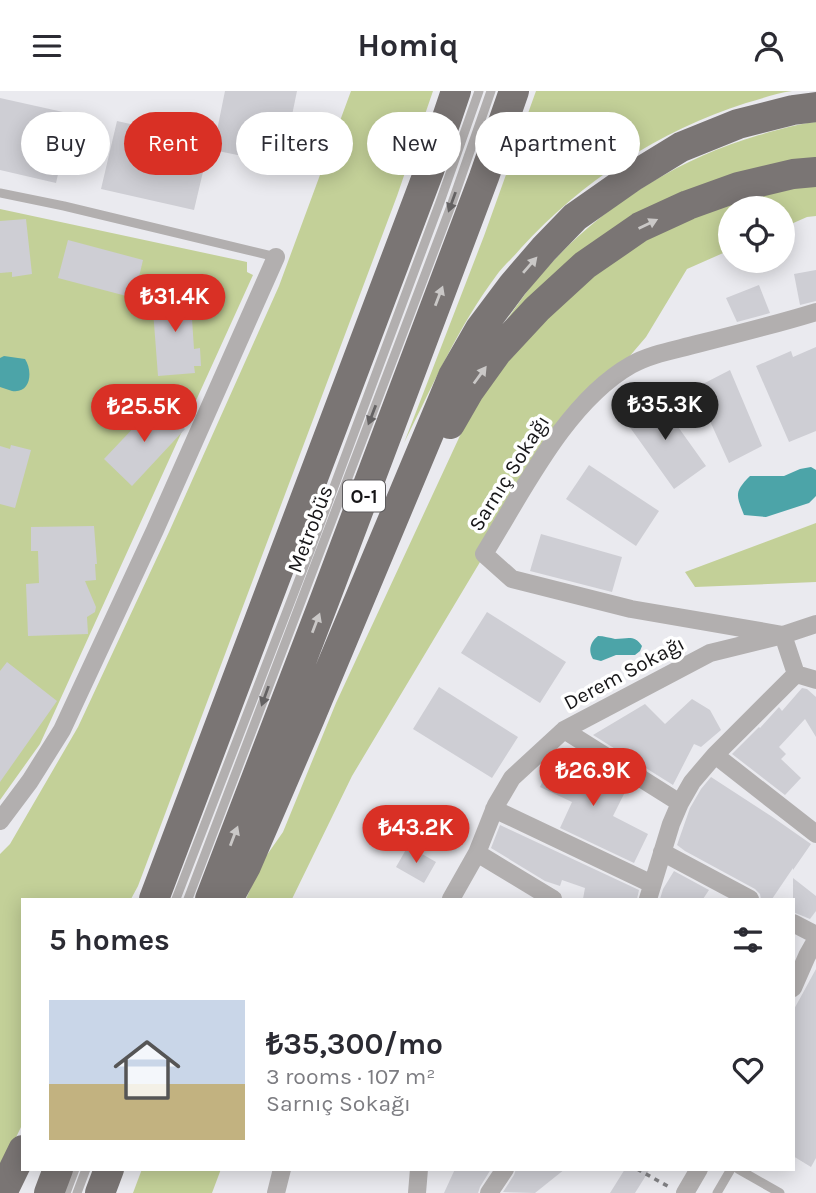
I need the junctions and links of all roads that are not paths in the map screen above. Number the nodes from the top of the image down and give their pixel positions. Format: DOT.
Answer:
graph roads {
  1 [pos="456,91"];
  2 [pos="479,91"];
  3 [pos="491,91"];
  4 [pos="514,91"];
  5 [pos="816,107"];
  6 [pos="816,172"];
  7 [pos="0,193"];
  8 [pos="276,257"];
  9 [pos="816,312"];
  10 [pos="365,586"];
  11 [pos="816,624"];
  12 [pos="783,635"];
  13 [pos="796,674"];
  14 [pos="816,680"];
  15 [pos="564,730"];
  16 [pos="715,755"];
  17 [pos="680,803"];
  18 [pos="494,809"];
  19 [pos="0,821"];
  20 [pos="816,834"];
  21 [pos="662,852"];
  22 [pos="477,853"];
  23 [pos="650,892"];
  24 [pos="160,898"];
  25 [pos="188,898"];
  26 [pos="210,898"];
  27 [pos="229,898"];
  28 [pos="452,898"];
  29 [pos="548,898"];
  30 [pos="748,898"];
  31 [pos="795,925"];
  32 [pos="814,948"];
  33 [pos="795,984"];
  34 [pos="21,1154"];
  35 [pos="57,1171"];
  36 [pos="74,1171"];
  37 [pos="85,1171"];
  38 [pos="108,1171"];
  39 [pos="282,1171"];
  40 [pos="419,1171"];
  41 [pos="504,1171"];
  42 [pos="698,1171"];
  43 [pos="730,1171"];
  44 [pos="742,1171"];
  45 [pos="2,1193"];
  46 [pos="49,1193"];
  47 [pos="66,1193"];
  48 [pos="77,1193"];
  49 [pos="100,1193"];
  50 [pos="276,1193"];
  51 [pos="417,1193"];
  52 [pos="489,1193"];
  53 [pos="685,1193"];
  54 [pos="717,1193"];
  55 [pos="780,1193"];
  1 -- 24 [label="highway, O-1"];
  2 -- 24 [label="lane, Metrobüs"];
  3 -- 25 [label="lane, Metrobüs, one-way"];
  26 -- 4 [label="highway, O-1, one-way"];
  10 -- 5 [label="highway, one-way"];
  10 -- 6 [label="highway, one-way"];
  7 -- 8 [label="lane"];
  8 -- 19 [label="street"];
  9 -- 12 [label="street, Sarnıç Sokağı"];
  10 -- 27 [label="highway"];
  11 -- 12 [label="street, Derem Sokağı"];
  12 -- 13 [label="street"];
  12 -- 15 [label="street, Derem Sokağı"];
  13 -- 14 [label="street"];
  13 -- 16 [label="street"];
  15 -- 17 [label="street"];
  15 -- 18 [label="street, Derem Sokağı"];
  16 -- 17 [label="street"];
  16 -- 20 [label="street"];
  17 -- 21 [label="street"];
  18 -- 22 [label="street, Derem Sokağı"];
  18 -- 23 [label="street"];
  21 -- 23 [label="street"];
  21 -- 30 [label="street"];
  22 -- 28 [label="street, Derem Sokağı"];
  22 -- 29 [label="street"];
  31 -- 32 [label="street"];
  32 -- 33 [label="street"];
  34 -- 45 [label="highway"];
  35 -- 46 [label="highway"];
  36 -- 47 [label="lane"];
  37 -- 48 [label="lane"];
  38 -- 49 [label="highway"];
  39 -- 50 [label="street"];
  40 -- 51 [label="street"];
  41 -- 52 [label="street"];
  42 -- 53 [label="street"];
  43 -- 54 [label="lane"];
  44 -- 55 [label="lane"];
}
